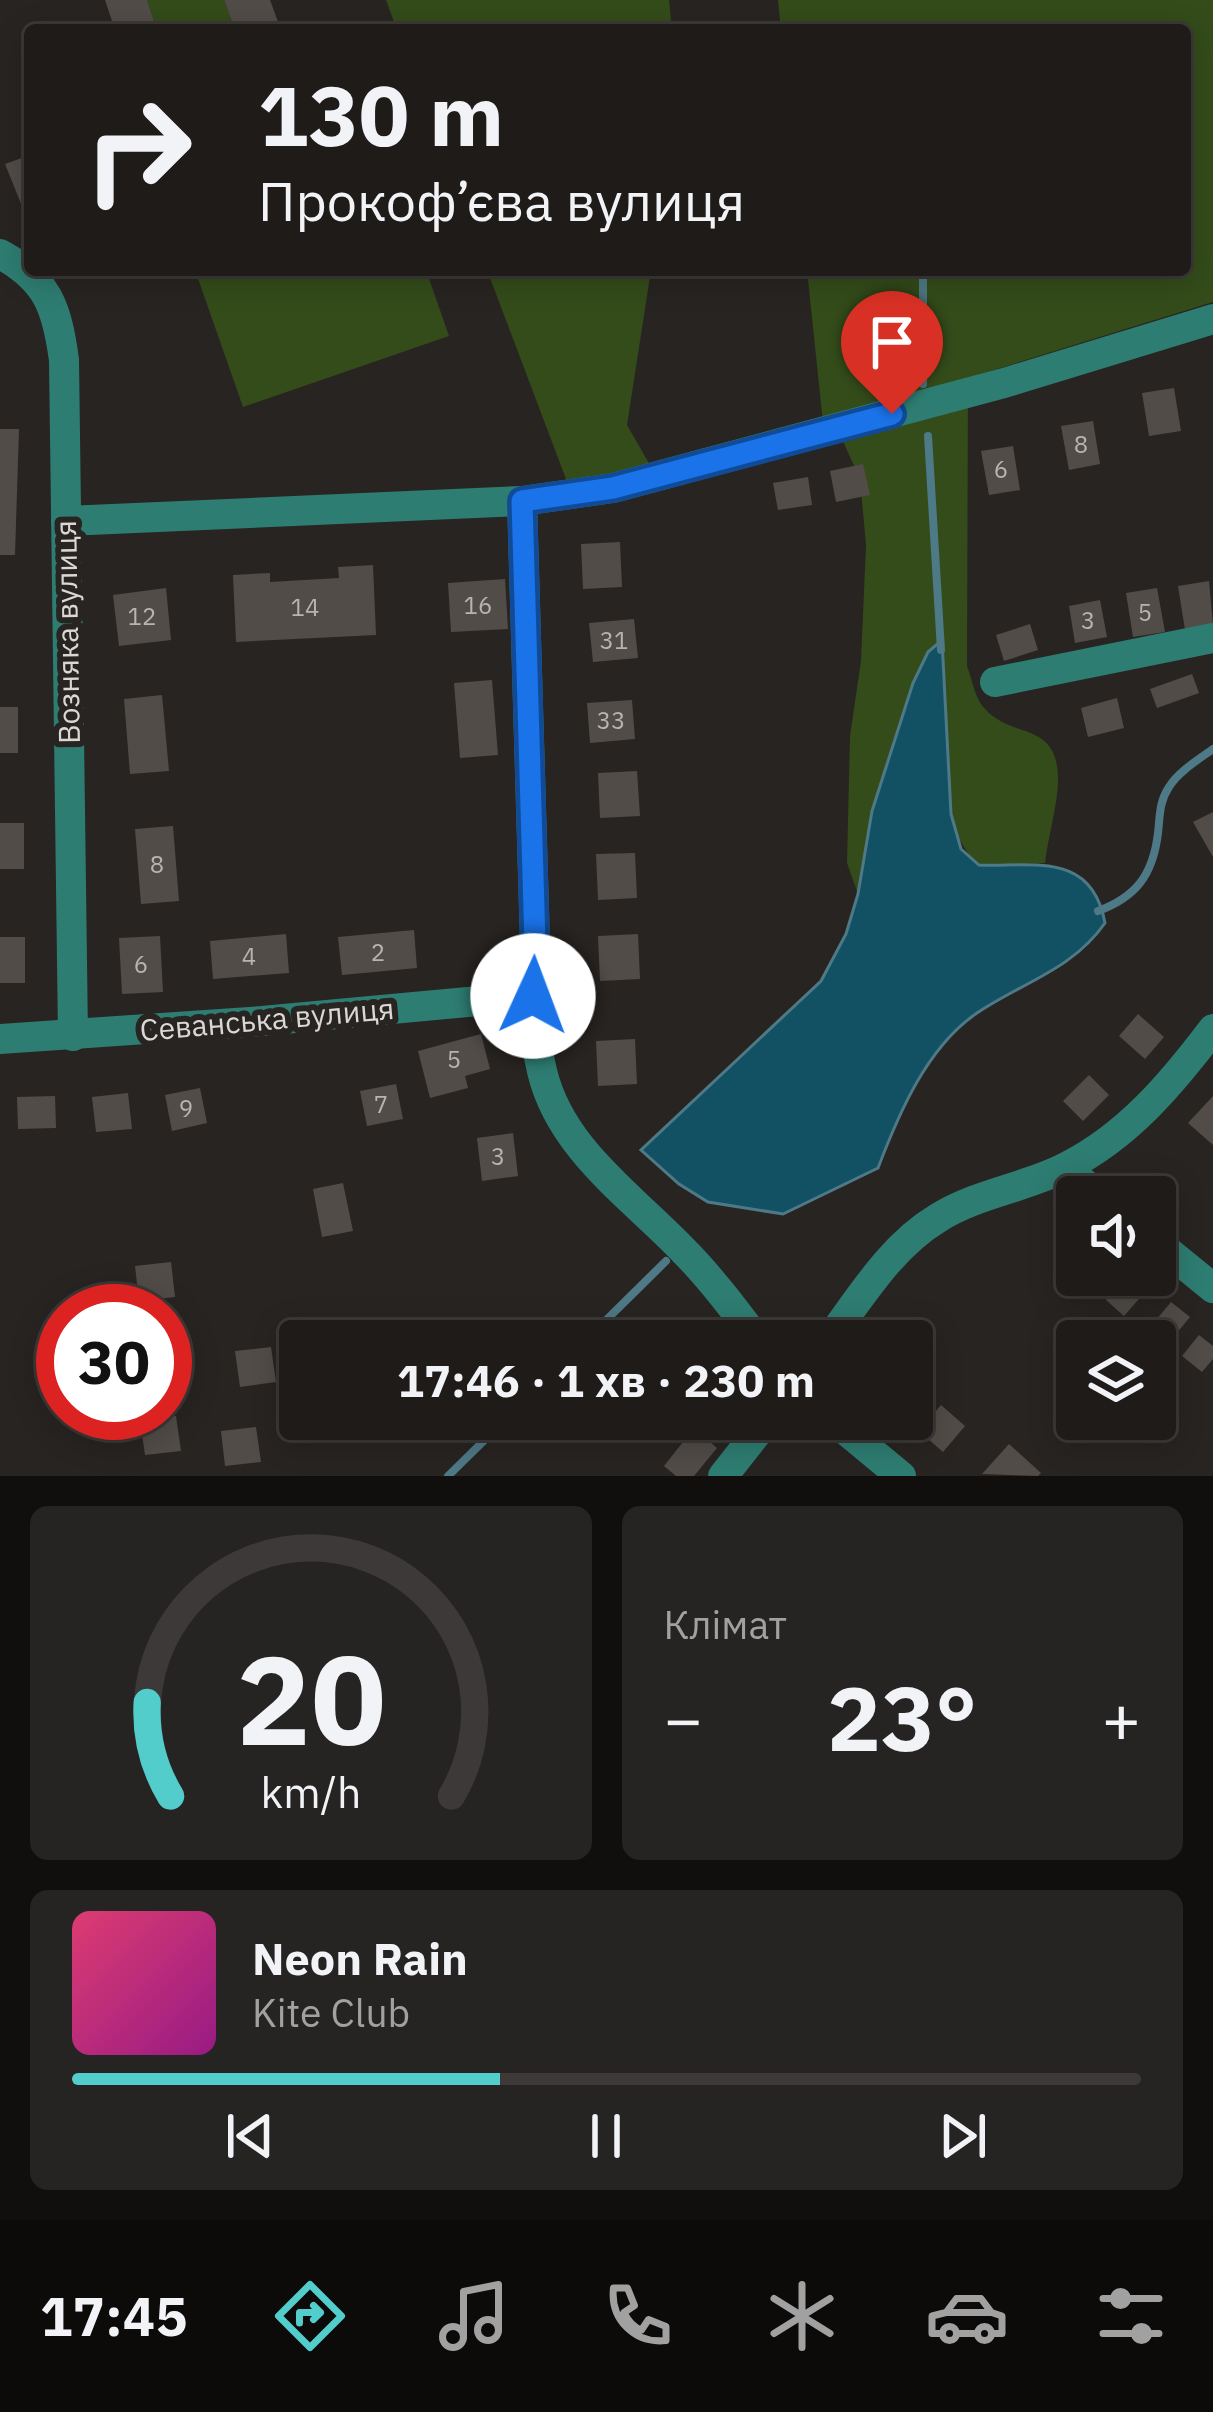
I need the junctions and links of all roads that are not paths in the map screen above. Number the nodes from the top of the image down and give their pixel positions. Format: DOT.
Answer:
graph roads {
  1 [pos="30,276"];
  2 [pos="1213,320"];
  3 [pos="522,501"];
  4 [pos="66,521"];
  5 [pos="1213,638"];
  6 [pos="995,682"];
  7 [pos="533,996"];
  8 [pos="1213,1029"];
  9 [pos="73,1036"];
  10 [pos="0,1039"];
  11 [pos="1065,1168"];
  12 [pos="1075,1176"];
  13 [pos="1176,1258"];
  14 [pos="1213,1288"];
  15 [pos="741,1320"];
  16 [pos="843,1320"];
  17 [pos="751,1440"];
  18 [pos="858,1440"];
  19 [pos="723,1476"];
  20 [pos="902,1476"];
  1 -- 4 [label="street, Возняка вулиця"];
  2 -- 3 [label="street"];
  3 -- 4 [label="street"];
  3 -- 7 [label="street"];
  4 -- 9 [label="street, Возняка вулиця"];
  5 -- 6 [label="street"];
  7 -- 9 [label="street, Севанська вулиця"];
  7 -- 15 [label="street"];
  8 -- 11 [label="street"];
  9 -- 10 [label="street, Севанська вулиця"];
  11 -- 12 [label="street"];
  11 -- 16 [label="street"];
  13 -- 14 [label="street"];
  17 -- 19 [label="street"];
  18 -- 20 [label="street"];
}
